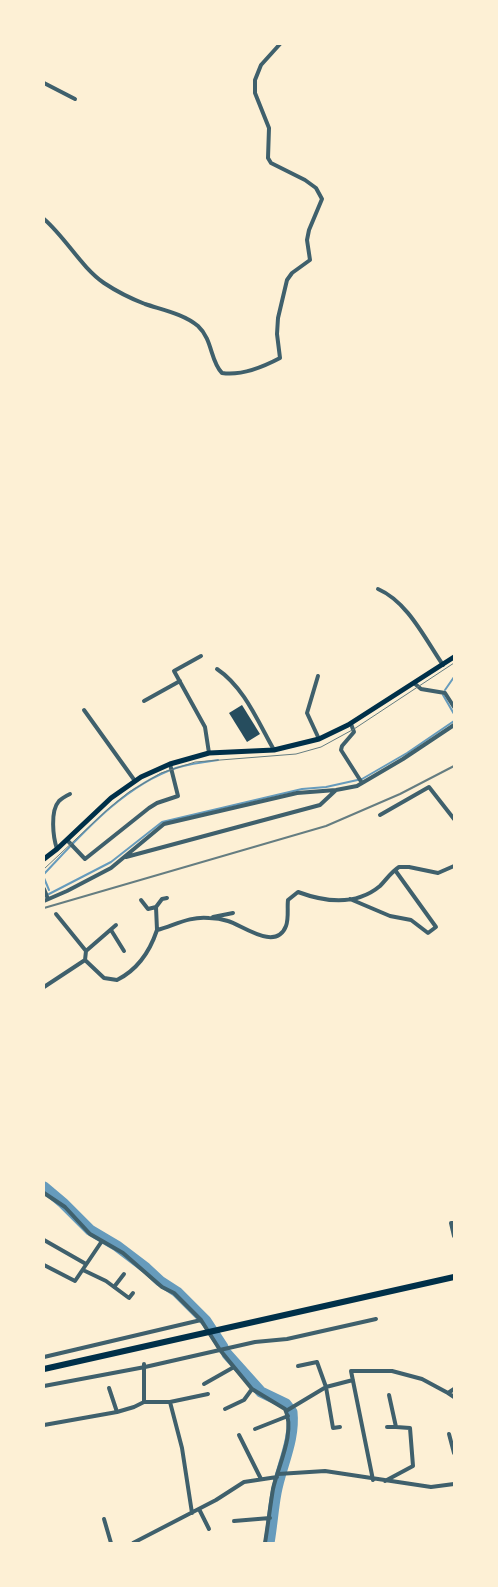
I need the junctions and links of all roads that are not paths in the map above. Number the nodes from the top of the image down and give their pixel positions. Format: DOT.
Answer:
graph roads {
  1 [pos="280,44"];
  2 [pos="44,83"];
  3 [pos="75,99"];
  4 [pos="44,220"];
  5 [pos="378,588"];
  6 [pos="201,656"];
  7 [pos="454,657"];
  8 [pos="443,665"];
  9 [pos="217,669"];
  10 [pos="318,676"];
  11 [pos="180,681"];
  12 [pos="414,683"];
  13 [pos="144,701"];
  14 [pos="454,707"];
  15 [pos="84,710"];
  16 [pos="350,724"];
  17 [pos="454,725"];
  18 [pos="320,739"];
  19 [pos="274,750"];
  20 [pos="209,753"];
  21 [pos="170,764"];
  22 [pos="135,781"];
  23 [pos="362,783"];
  24 [pos="336,790"];
  25 [pos="70,794"];
  26 [pos="380,815"];
  27 [pos="454,819"];
  28 [pos="67,840"];
  29 [pos="57,849"];
  30 [pos="125,857"];
  31 [pos="44,859"];
  32 [pos="454,866"];
  33 [pos="394,870"];
  34 [pos="44,889"];
  35 [pos="168,898"];
  36 [pos="350,899"];
  37 [pos="46,900"];
  38 [pos="141,900"];
  39 [pos="156,907"];
  40 [pos="233,913"];
  41 [pos="56,914"];
  42 [pos="210,918"];
  43 [pos="116,925"];
  44 [pos="111,930"];
  45 [pos="157,930"];
  46 [pos="86,951"];
  47 [pos="124,951"];
  48 [pos="86,960"];
  49 [pos="44,987"];
  50 [pos="44,1192"];
  51 [pos="454,1223"];
  52 [pos="454,1236"];
  53 [pos="44,1240"];
  54 [pos="102,1241"];
  55 [pos="86,1264"];
  56 [pos="44,1265"];
  57 [pos="83,1270"];
  58 [pos="124,1274"];
  59 [pos="454,1277"];
  60 [pos="114,1287"];
  61 [pos="133,1293"];
  62 [pos="376,1319"];
  63 [pos="201,1320"];
  64 [pos="220,1350"];
  65 [pos="44,1356"];
  66 [pos="144,1365"];
  67 [pos="298,1366"];
  68 [pos="234,1367"];
  69 [pos="44,1369"];
  70 [pos="353,1380"];
  71 [pos="204,1384"];
  72 [pos="44,1386"];
  73 [pos="326,1387"];
  74 [pos="109,1388"];
  75 [pos="252,1389"];
  76 [pos="454,1389"];
  77 [pos="448,1393"];
  78 [pos="208,1394"];
  79 [pos="389,1395"];
  80 [pos="454,1397"];
  81 [pos="144,1402"];
  82 [pos="170,1402"];
  83 [pos="225,1409"];
  84 [pos="289,1409"];
  85 [pos="117,1412"];
  86 [pos="288,1416"];
  87 [pos="44,1425"];
  88 [pos="340,1427"];
  89 [pos="387,1427"];
  90 [pos="396,1428"];
  91 [pos="255,1429"];
  92 [pos="449,1434"];
  93 [pos="239,1435"];
  94 [pos="454,1452"];
  95 [pos="279,1475"];
  96 [pos="261,1479"];
  97 [pos="373,1480"];
  98 [pos="385,1481"];
  99 [pos="454,1484"];
  100 [pos="199,1509"];
  101 [pos="192,1513"];
  102 [pos="270,1518"];
  103 [pos="104,1519"];
  104 [pos="234,1521"];
  105 [pos="209,1528"];
  106 [pos="112,1543"];
  107 [pos="133,1543"];
  108 [pos="265,1543"];
  1 -- 4 [label="street"];
  2 -- 3 [label="street"];
  5 -- 8 [label="street"];
  6 -- 11 [label="street"];
  7 -- 8 [label="main road"];
  8 -- 12 [label="main road"];
  9 -- 19 [label="street"];
  10 -- 18 [label="street"];
  11 -- 13 [label="street"];
  11 -- 20 [label="street"];
  12 -- 14 [label="street"];
  12 -- 16 [label="main road"];
  15 -- 22 [label="street"];
  16 -- 18 [label="main road"];
  16 -- 23 [label="street"];
  17 -- 23 [label="street"];
  18 -- 19 [label="main road"];
  19 -- 20 [label="main road"];
  20 -- 21 [label="main road"];
  21 -- 22 [label="main road"];
  21 -- 28 [label="street"];
  22 -- 28 [label="main road"];
  23 -- 24 [label="street"];
  24 -- 30 [label="street"];
  24 -- 30 [label="street"];
  25 -- 29 [label="street"];
  26 -- 27 [label="street"];
  28 -- 29 [label="main road"];
  29 -- 31 [label="main road"];
  30 -- 37 [label="street"];
  32 -- 33 [label="street"];
  33 -- 36 [label="street"];
  33 -- 36 [label="street"];
  34 -- 37 [label="street"];
  35 -- 39 [label="street"];
  36 -- 42 [label="street"];
  38 -- 39 [label="street"];
  39 -- 45 [label="street"];
  40 -- 42 [label="street"];
  41 -- 46 [label="street"];
  42 -- 45 [label="street"];
  43 -- 44 [label="street"];
  44 -- 46 [label="street"];
  44 -- 47 [label="street"];
  45 -- 48 [label="street"];
  46 -- 48 [label="street"];
  48 -- 49 [label="street"];
  50 -- 54 [label="street"];
  51 -- 52 [label="street"];
  53 -- 55 [label="street"];
  54 -- 55 [label="street"];
  54 -- 63 [label="street"];
  55 -- 57 [label="street"];
  56 -- 57 [label="street"];
  57 -- 60 [label="street"];
  58 -- 60 [label="street"];
  59 -- 69 [label="highway"];
  60 -- 61 [label="street"];
  62 -- 64 [label="street"];
  63 -- 64 [label="street"];
  63 -- 65 [label="street"];
  64 -- 66 [label="street"];
  64 -- 68 [label="street"];
  66 -- 72 [label="street"];
  66 -- 81 [label="street"];
  67 -- 73 [label="street"];
  68 -- 71 [label="street"];
  68 -- 75 [label="street"];
  70 -- 73 [label="street"];
  70 -- 77 [label="street"];
  70 -- 97 [label="street"];
  73 -- 84 [label="street"];
  73 -- 88 [label="street"];
  74 -- 85 [label="street"];
  75 -- 83 [label="street"];
  75 -- 84 [label="street"];
  76 -- 77 [label="street"];
  77 -- 80 [label="street"];
  78 -- 82 [label="street"];
  79 -- 90 [label="street"];
  81 -- 82 [label="street"];
  81 -- 85 [label="street"];
  82 -- 101 [label="street"];
  84 -- 86 [label="street"];
  85 -- 87 [label="street"];
  86 -- 91 [label="street"];
  86 -- 95 [label="street"];
  89 -- 90 [label="street"];
  90 -- 98 [label="street"];
  92 -- 94 [label="street"];
  93 -- 96 [label="street"];
  95 -- 96 [label="street"];
  95 -- 97 [label="street"];
  95 -- 102 [label="street"];
  96 -- 100 [label="street"];
  97 -- 98 [label="street"];
  98 -- 99 [label="street"];
  100 -- 101 [label="street"];
  100 -- 105 [label="street"];
  101 -- 107 [label="street"];
  102 -- 104 [label="street"];
  102 -- 108 [label="street"];
  103 -- 106 [label="street"];
}
